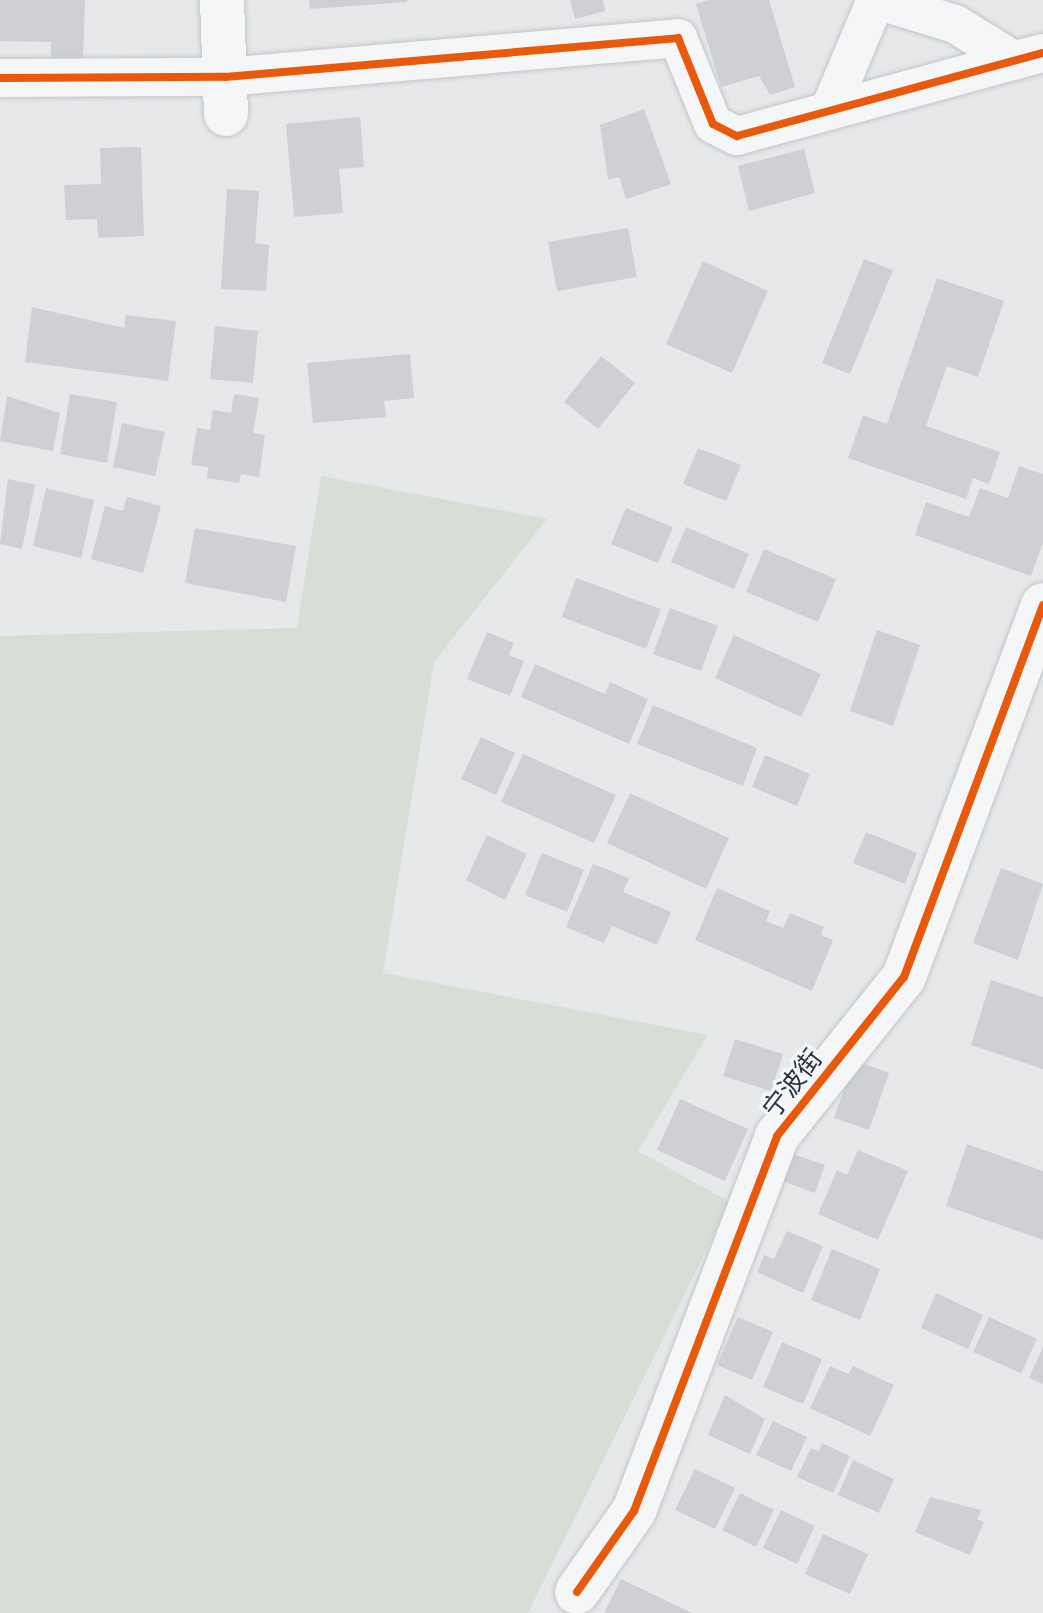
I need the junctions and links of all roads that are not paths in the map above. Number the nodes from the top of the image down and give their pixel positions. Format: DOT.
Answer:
graph roads {
  1 [pos="222,0"];
  2 [pos="876,0"];
  3 [pos="1029,57"];
  4 [pos="0,78"];
  5 [pos="226,95"];
  6 [pos="829,111"];
  7 [pos="1043,605"];
  8 [pos="577,1592"];
  1 -- 5 [label="street"];
  2 -- 3 [label="street"];
  2 -- 6 [label="street"];
  3 -- 6 [label="street"];
  4 -- 5 [label="street"];
  5 -- 6 [label="street"];
  7 -- 8 [label="street, 宁波街"];
}
